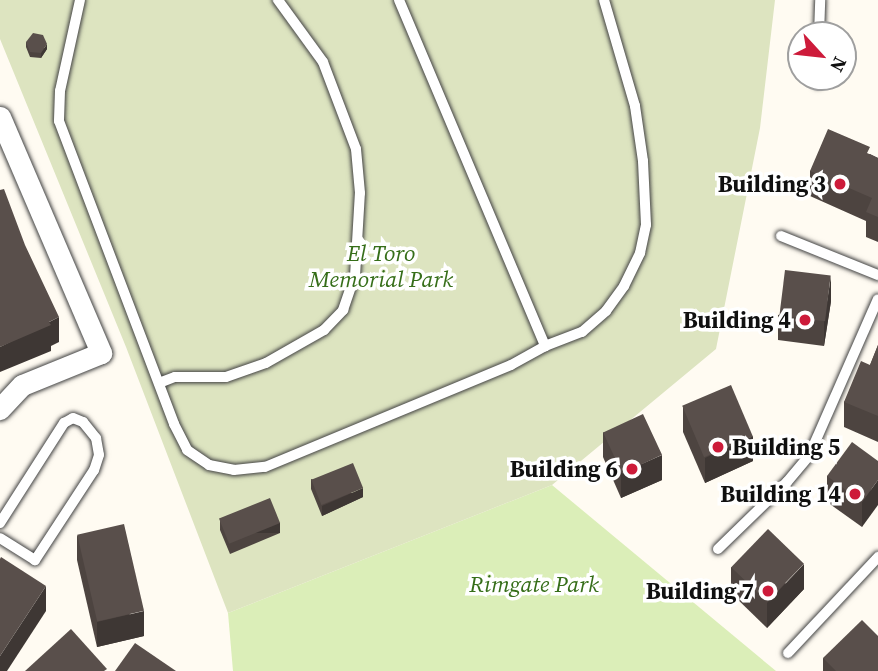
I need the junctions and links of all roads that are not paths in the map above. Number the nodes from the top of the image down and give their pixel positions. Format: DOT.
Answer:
graph roads {
  1 [pos="80,0"];
  2 [pos="278,0"];
  3 [pos="399,0"];
  4 [pos="604,0"];
  5 [pos="820,0"];
  6 [pos="819,21"];
  7 [pos="0,117"];
  8 [pos="781,236"];
  9 [pos="878,275"];
  10 [pos="878,299"];
  11 [pos="545,346"];
  12 [pos="159,383"];
  13 [pos="0,409"];
  14 [pos="0,523"];
  15 [pos="0,538"];
  16 [pos="718,549"];
  17 [pos="878,557"];
  18 [pos="788,653"];
  1 -- 12 [label="lane"];
  2 -- 12 [label="lane"];
  3 -- 11 [label="lane"];
  4 -- 11 [label="lane"];
  5 -- 6 [label="lane"];
  7 -- 13 [label="street"];
  8 -- 9 [label="lane"];
  10 -- 16 [label="lane"];
  11 -- 12 [label="lane"];
  14 -- 15 [label="lane"];
  17 -- 18 [label="lane"];
}
